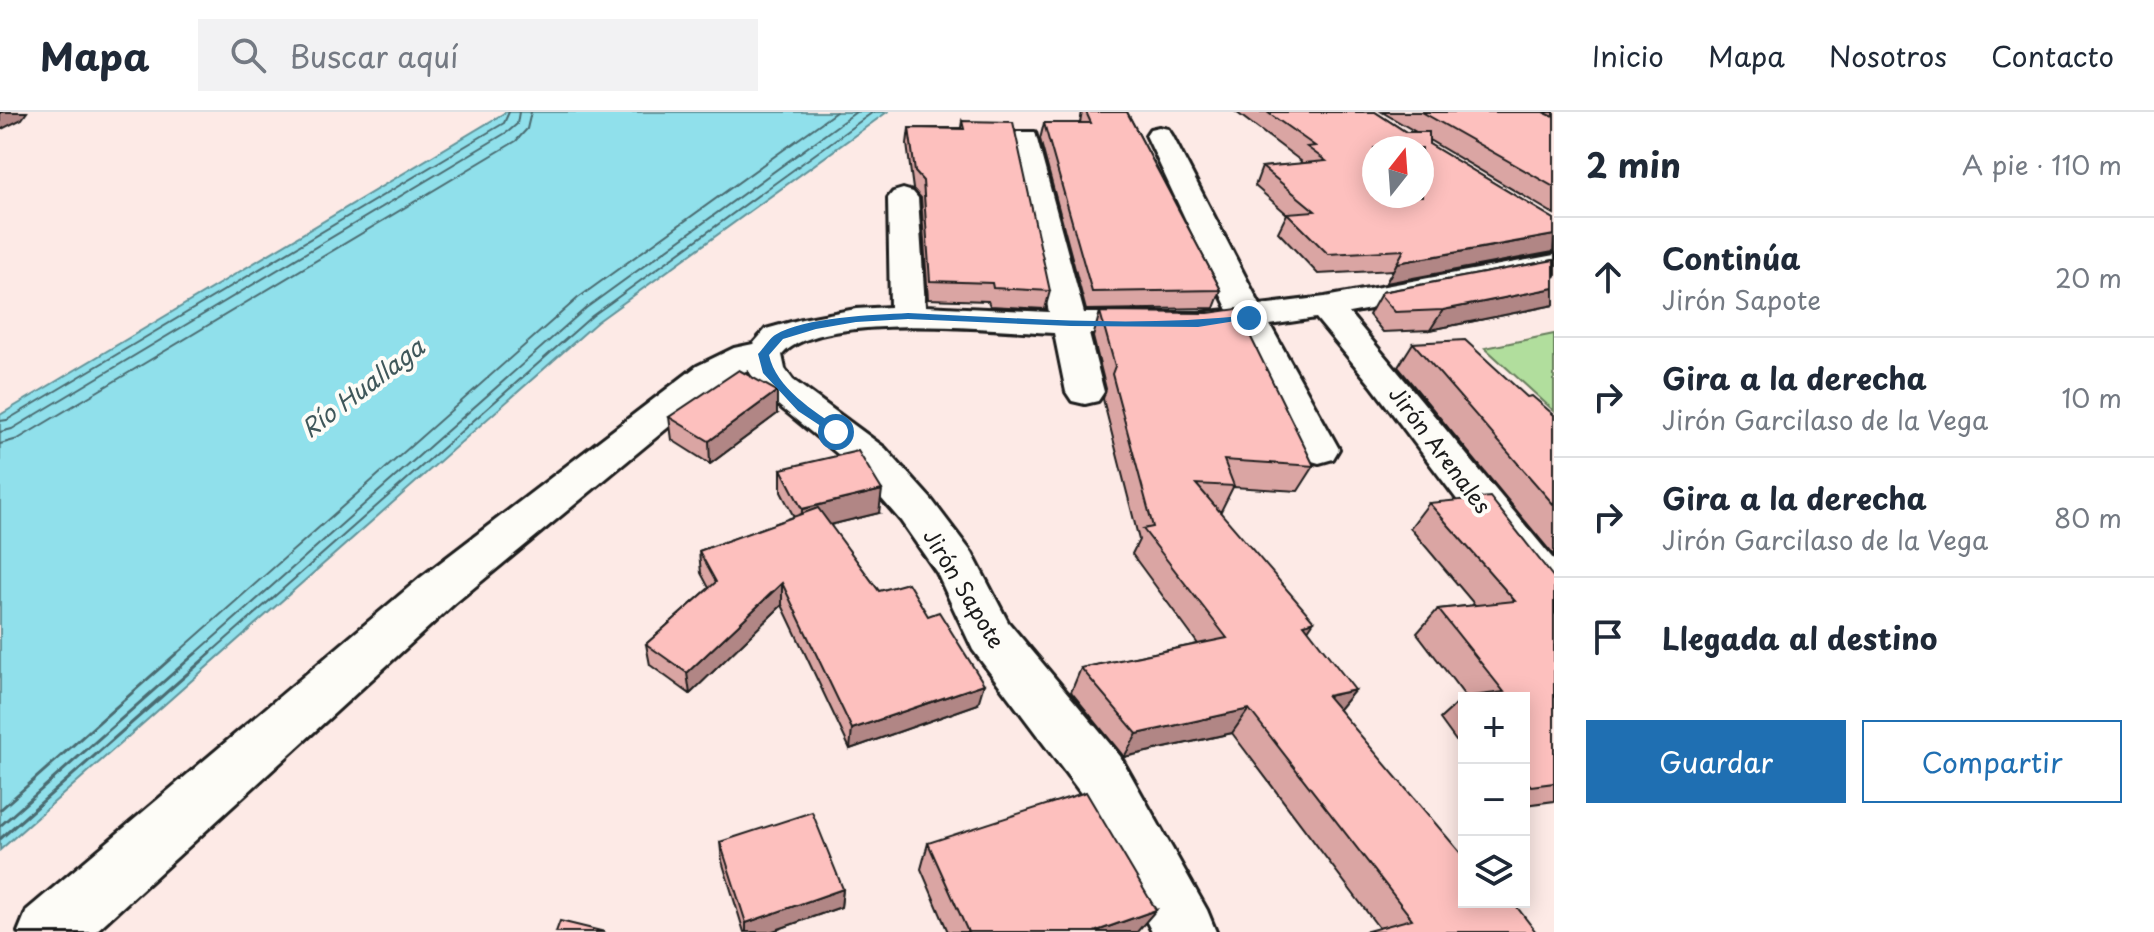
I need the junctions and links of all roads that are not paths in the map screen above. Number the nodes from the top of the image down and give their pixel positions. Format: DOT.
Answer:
graph roads {
  1 [pos="1159,135"];
  2 [pos="1026,138"];
  3 [pos="903,198"];
  4 [pos="1554,265"];
  5 [pos="1325,307"];
  6 [pos="908,316"];
  7 [pos="1249,318"];
  8 [pos="1071,323"];
  9 [pos="764,354"];
  10 [pos="1085,392"];
  11 [pos="1319,449"];
  12 [pos="1554,593"];
  13 [pos="49,932"];
  14 [pos="1185,932"];
  1 -- 7 [label="street"];
  2 -- 8 [label="street"];
  3 -- 6 [label="street"];
  4 -- 5 [label="street"];
  5 -- 7 [label="street"];
  5 -- 12 [label="street, Jirón Arenales"];
  6 -- 8 [label="street"];
  6 -- 9 [label="street"];
  7 -- 8 [label="street"];
  7 -- 11 [label="street"];
  8 -- 10 [label="street"];
  9 -- 13 [label="street"];
  9 -- 14 [label="street, Jirón Sapote"];
}
